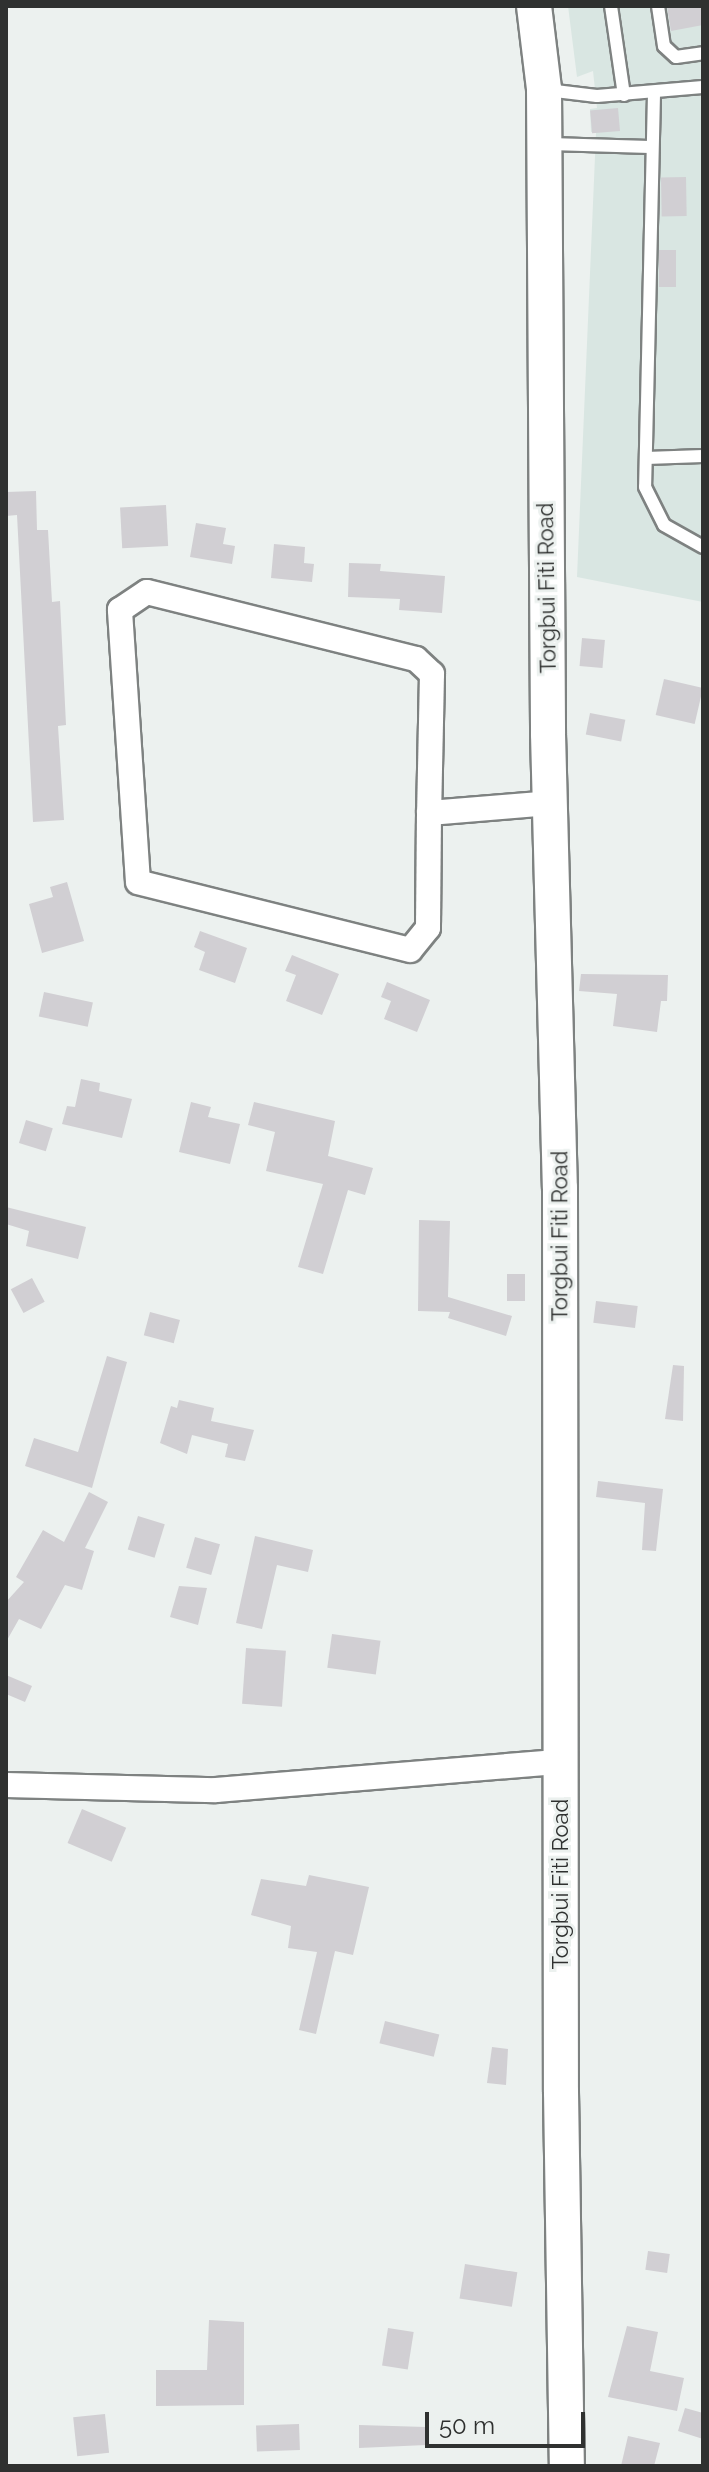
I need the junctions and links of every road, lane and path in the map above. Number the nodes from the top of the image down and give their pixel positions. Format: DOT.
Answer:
graph roads {
  1 [pos="534,6"];
  2 [pos="611,6"];
  3 [pos="658,6"];
  4 [pos="703,53"];
  5 [pos="703,87"];
  6 [pos="544,89"];
  7 [pos="654,94"];
  8 [pos="624,95"];
  9 [pos="543,143"];
  10 [pos="652,147"];
  11 [pos="703,456"];
  12 [pos="646,458"];
  13 [pos="703,547"];
  14 [pos="550,803"];
  15 [pos="429,813"];
  16 [pos="560,1762"];
  17 [pos="6,1785"];
  18 [pos="567,2466"];
  1 -- 6 [label="street, Torgbui Fiti Road"];
  2 -- 8 [label="lane"];
  3 -- 4 [label="lane"];
  5 -- 7 [label="lane"];
  6 -- 8 [label="lane"];
  6 -- 9 [label="street, Torgbui Fiti Road"];
  7 -- 8 [label="lane"];
  7 -- 10 [label="lane"];
  9 -- 10 [label="lane"];
  9 -- 14 [label="street, Torgbui Fiti Road"];
  10 -- 12 [label="lane"];
  11 -- 12 [label="lane"];
  12 -- 13 [label="lane"];
  14 -- 15 [label="street"];
  14 -- 16 [label="street, Torgbui Fiti Road"];
  15 -- 15 [label="street"];
  16 -- 17 [label="street"];
  16 -- 18 [label="street, Torgbui Fiti Road"];
}
